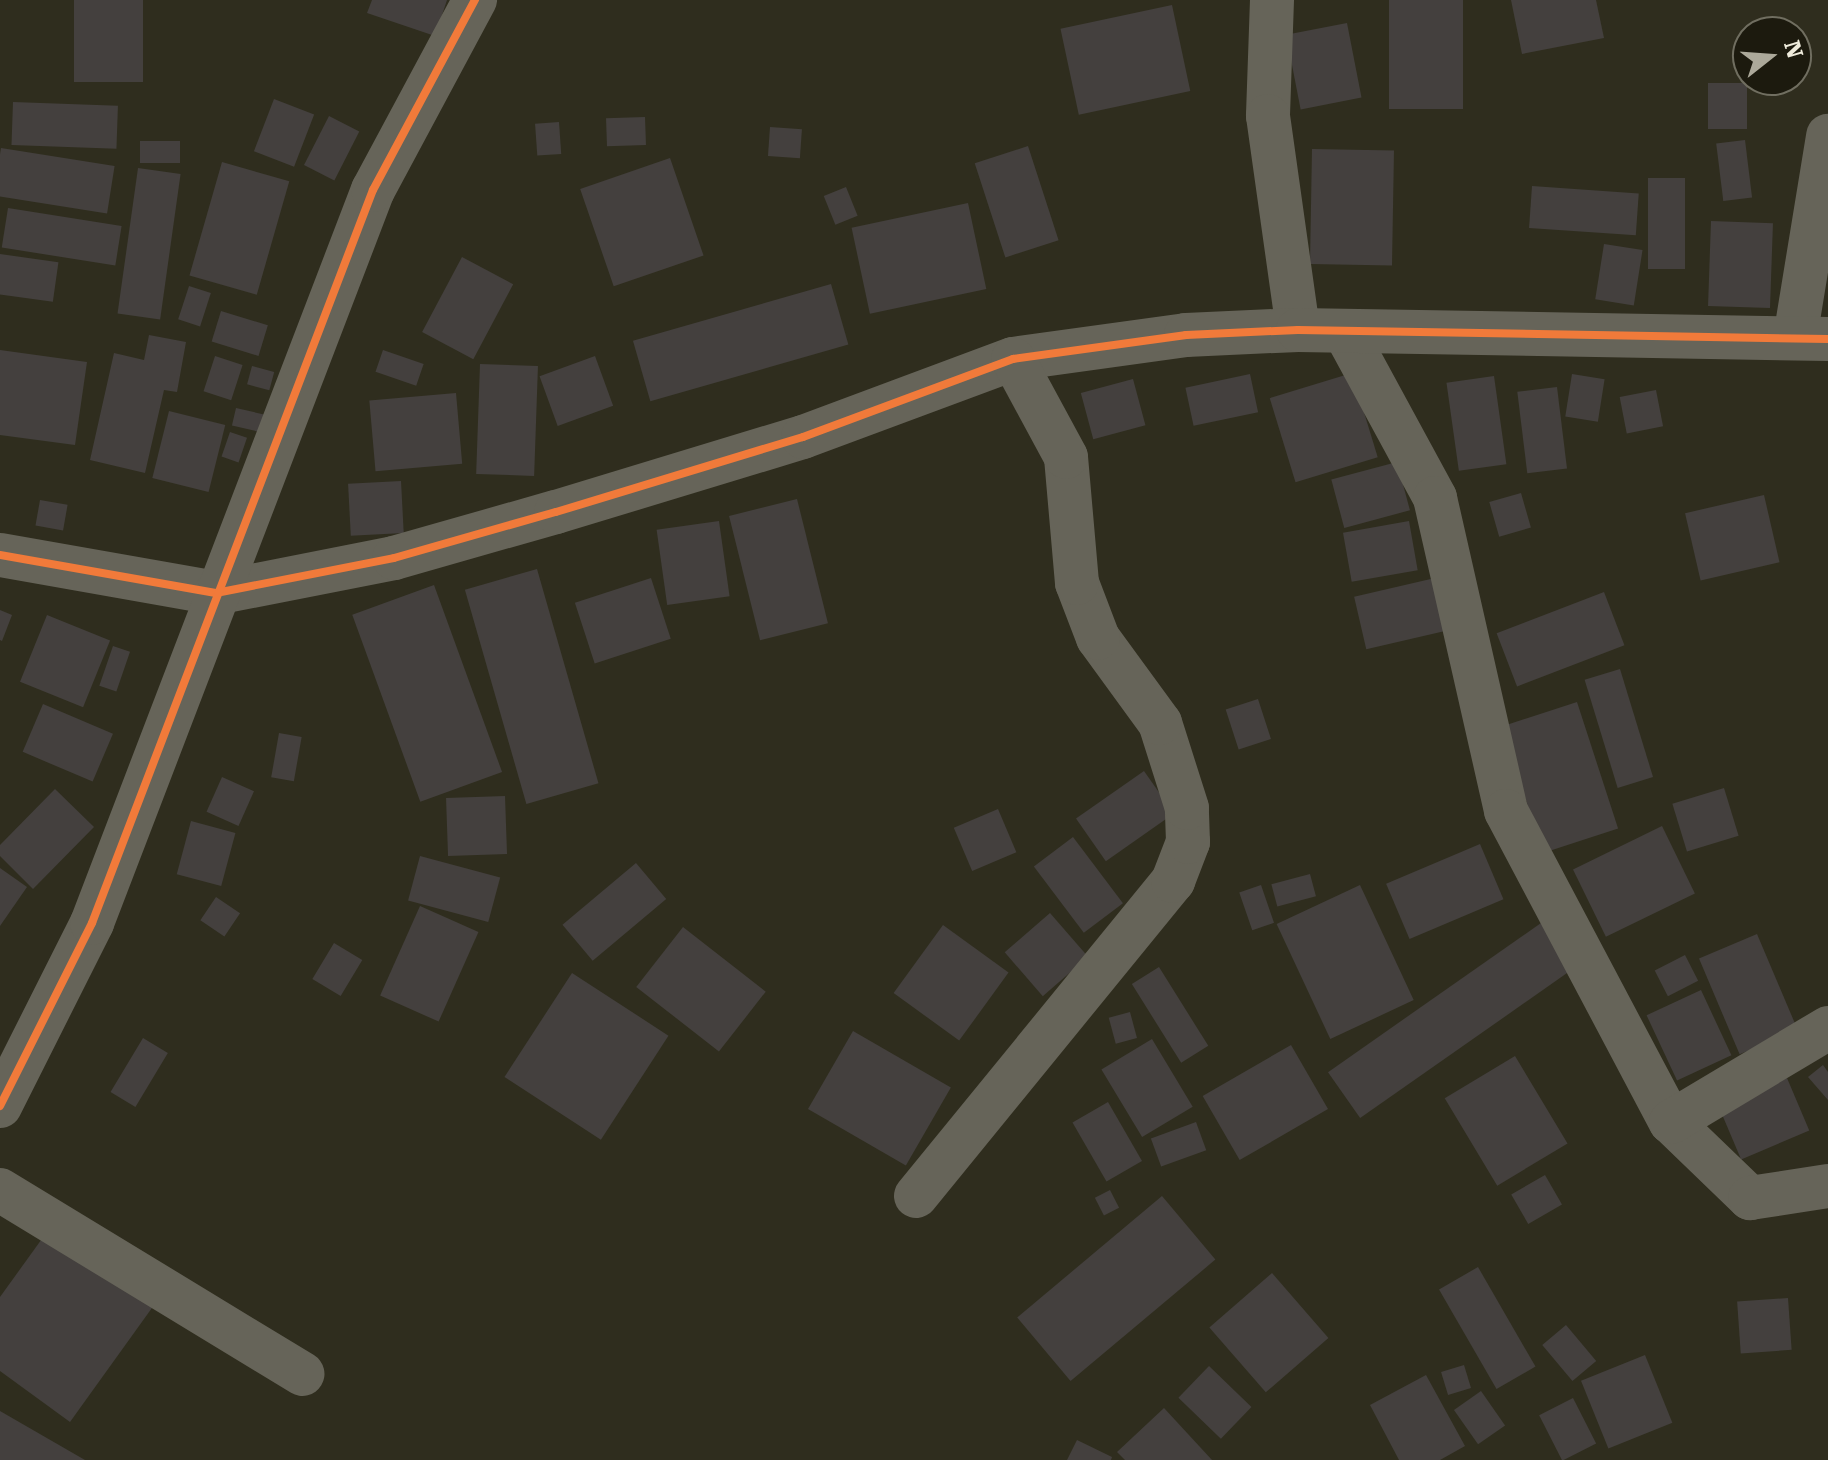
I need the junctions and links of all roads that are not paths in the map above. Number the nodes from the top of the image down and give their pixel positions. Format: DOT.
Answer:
graph roads {
  1 [pos="475,0"];
  2 [pos="1272,0"];
  3 [pos="1828,136"];
  4 [pos="1298,330"];
  5 [pos="1345,332"];
  6 [pos="1812,339"];
  7 [pos="1013,359"];
  8 [pos="0,555"];
  9 [pos="216,593"];
  10 [pos="1828,1028"];
  11 [pos="0,1106"];
  12 [pos="1671,1122"];
  13 [pos="1828,1186"];
  14 [pos="0,1190"];
  15 [pos="916,1196"];
  16 [pos="303,1374"];
  1 -- 9 [label="street"];
  2 -- 4 [label="street"];
  3 -- 6 [label="street"];
  4 -- 5 [label="street"];
  4 -- 7 [label="street"];
  5 -- 6 [label="street"];
  5 -- 12 [label="street"];
  7 -- 9 [label="street"];
  7 -- 15 [label="street"];
  8 -- 9 [label="street"];
  9 -- 11 [label="street"];
  10 -- 12 [label="street"];
  12 -- 13 [label="street"];
  14 -- 16 [label="street"];
}
